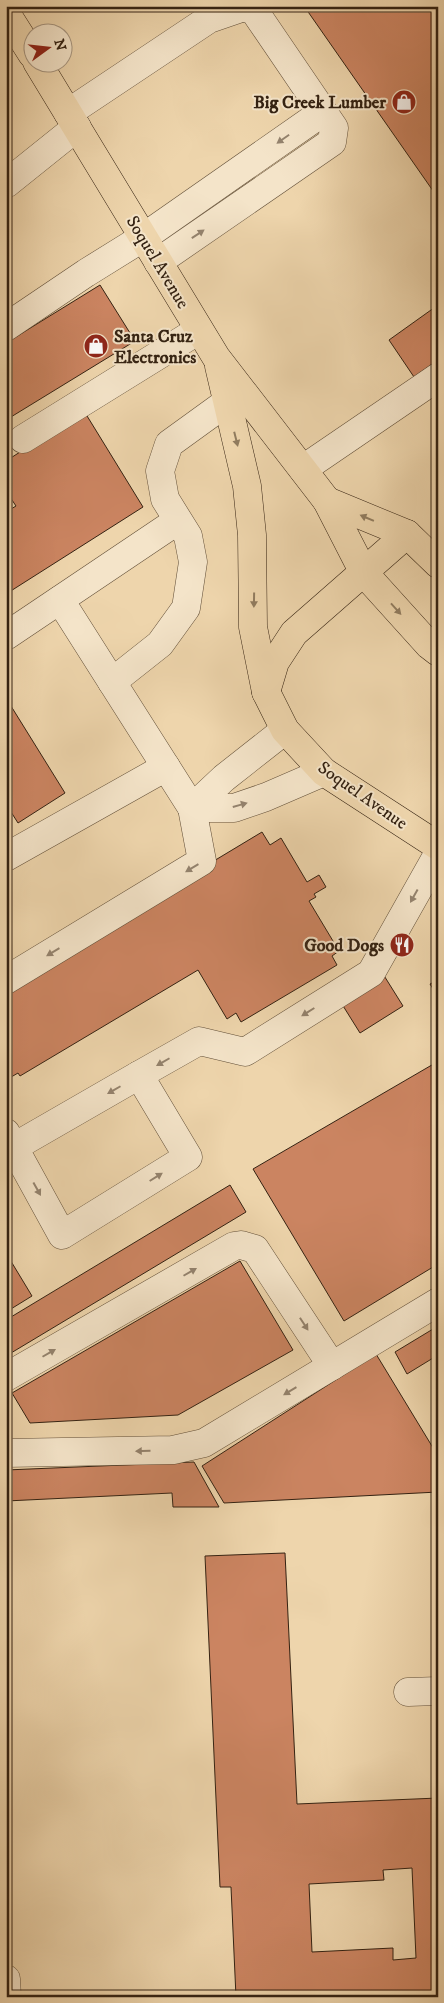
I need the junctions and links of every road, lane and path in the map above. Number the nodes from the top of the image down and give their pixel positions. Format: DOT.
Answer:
graph roads {
  1 [pos="43,72"];
  2 [pos="323,112"];
  3 [pos="72,120"];
  4 [pos="6,184"];
  5 [pos="144,237"];
  6 [pos="158,262"];
  7 [pos="6,327"];
  8 [pos="200,330"];
  9 [pos="216,357"];
  10 [pos="438,377"];
  11 [pos="227,402"];
  12 [pos="23,439"];
  13 [pos="303,469"];
  14 [pos="327,501"];
  15 [pos="177,521"];
  16 [pos="407,534"];
  17 [pos="438,564"];
  18 [pos="364,573"];
  19 [pos="60,600"];
  20 [pos="6,636"];
  21 [pos="438,652"];
  22 [pos="112,682"];
  23 [pos="266,692"];
  24 [pos="285,730"];
  25 [pos="166,767"];
  26 [pos="324,772"];
  27 [pos="192,808"];
  28 [pos="438,846"];
  29 [pos="438,854"];
  30 [pos="6,857"];
  31 [pos="6,980"];
  32 [pos="139,1075"];
  33 [pos="10,1140"];
  34 [pos="438,1302"];
  35 [pos="332,1366"];
  36 [pos="6,1377"];
  37 [pos="6,1453"];
  38 [pos="438,1691"];
  39 [pos="408,1692"];
  40 [pos="6,1979"];
  41 [pos="7,1997"];
  1 -- 3 [label="main road, Soquel Avenue"];
  2 -- 3 [label="street"];
  2 -- 5 [label="street, one-way"];
  6 -- 2 [label="street, one-way"];
  3 -- 4 [label="street"];
  3 -- 5 [label="main road, Soquel Avenue"];
  5 -- 6 [label="main road, Soquel Avenue"];
  5 -- 7 [label="street"];
  6 -- 8 [label="main road, Soquel Avenue"];
  8 -- 9 [label="main road, Soquel Avenue"];
  8 -- 12 [label="street"];
  9 -- 11 [label="main road, Soquel Avenue"];
  9 -- 13 [label="main road, Soquel Avenue"];
  10 -- 13 [label="street"];
  11 -- 15 [label="street"];
  11 -- 23 [label="main road, Soquel Avenue, one-way"];
  13 -- 14 [label="main road, Soquel Avenue"];
  16 -- 14 [label="main road, one-way"];
  14 -- 18 [label="main road, Soquel Avenue"];
  15 -- 19 [label="street"];
  15 -- 22 [label="street"];
  16 -- 17 [label="main road"];
  16 -- 18 [label="main road"];
  18 -- 21 [label="main road, Soquel Avenue, one-way"];
  18 -- 23 [label="main road"];
  19 -- 20 [label="street"];
  19 -- 22 [label="street"];
  22 -- 25 [label="street"];
  23 -- 24 [label="main road, Soquel Avenue"];
  24 -- 26 [label="main road, Soquel Avenue"];
  24 -- 27 [label="street"];
  25 -- 27 [label="street"];
  25 -- 30 [label="street"];
  27 -- 26 [label="street, one-way"];
  26 -- 28 [label="main road, Soquel Avenue"];
  27 -- 31 [label="street, one-way"];
  29 -- 32 [label="street, one-way"];
  32 -- 33 [label="street, one-way"];
  33 -- 32 [label="street, one-way"];
  34 -- 35 [label="street"];
  36 -- 35 [label="street, one-way"];
  35 -- 37 [label="street, one-way"];
  38 -- 39 [label="street"];
  40 -- 41 [label="street"];
}
